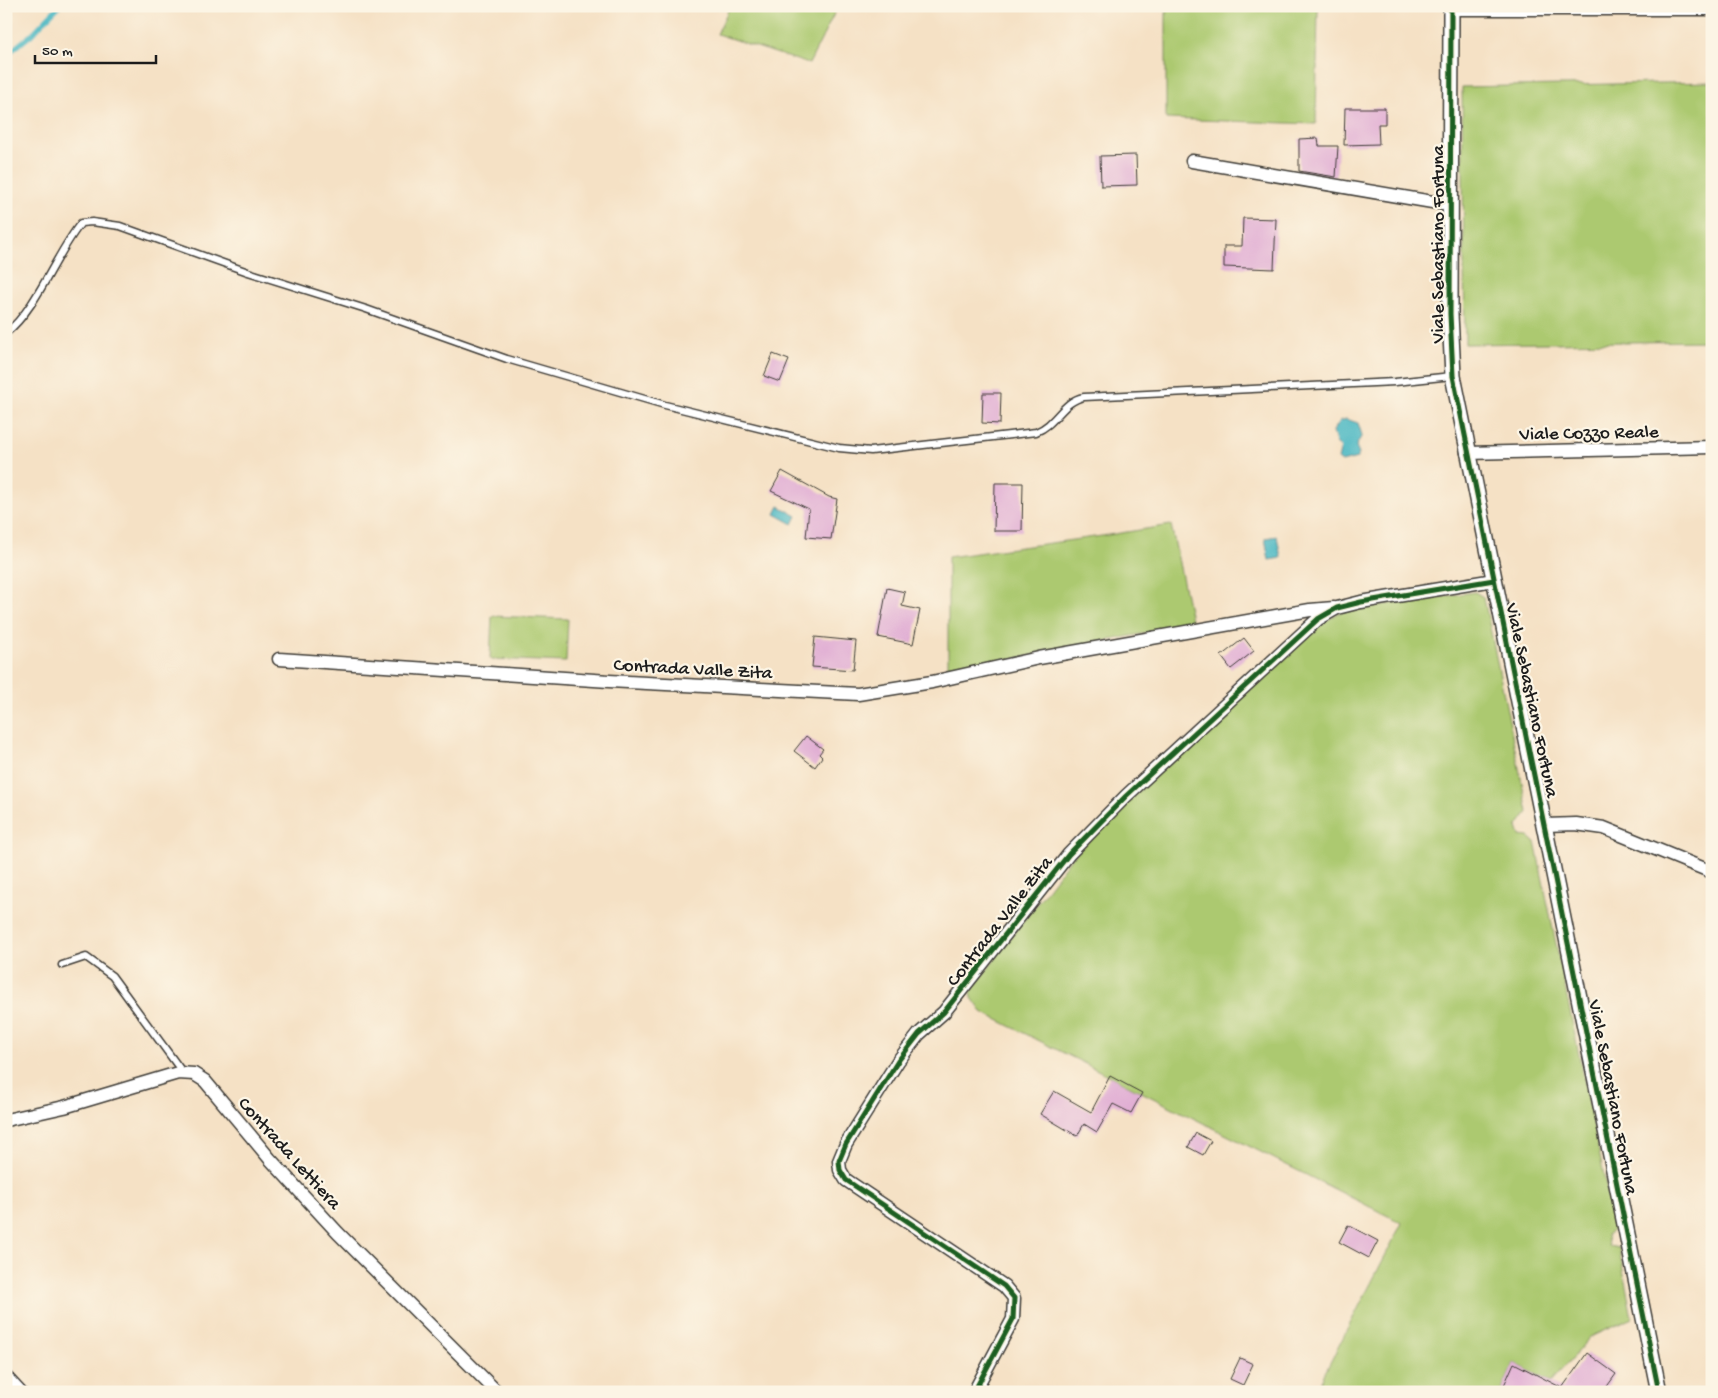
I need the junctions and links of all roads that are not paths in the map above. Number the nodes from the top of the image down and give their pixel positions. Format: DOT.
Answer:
graph roads {
  1 [pos="1451,9"];
  2 [pos="1712,12"];
  3 [pos="1192,161"];
  4 [pos="1450,205"];
  5 [pos="6,333"];
  6 [pos="1453,376"];
  7 [pos="1712,447"];
  8 [pos="1468,453"];
  9 [pos="1494,580"];
  10 [pos="1337,608"];
  11 [pos="279,659"];
  12 [pos="1545,825"];
  13 [pos="1712,872"];
  14 [pos="62,965"];
  15 [pos="183,1073"];
  16 [pos="6,1120"];
  17 [pos="6,1377"];
  18 [pos="20,1392"];
  19 [pos="497,1392"];
  20 [pos="974,1392"];
  21 [pos="1659,1392"];
  1 -- 2 [label="lane"];
  1 -- 4 [label="street, Viale Sebastiano Fortuna"];
  3 -- 4 [label="street"];
  4 -- 6 [label="street, Viale Sebastiano Fortuna"];
  5 -- 6 [label="lane"];
  6 -- 8 [label="street, Viale Sebastiano Fortuna"];
  7 -- 8 [label="street, Viale Cozzo Reale"];
  8 -- 9 [label="street, Viale Sebastiano Fortuna"];
  9 -- 10 [label="street, Contrada Valle Zita"];
  9 -- 12 [label="street, Viale Sebastiano Fortuna"];
  10 -- 11 [label="street, Contrada Valle Zita"];
  10 -- 20 [label="street, Contrada Valle Zita"];
  12 -- 13 [label="street"];
  12 -- 21 [label="street, Viale Sebastiano Fortuna"];
  14 -- 15 [label="lane"];
  15 -- 16 [label="street"];
  15 -- 19 [label="street, Contrada Lettiera"];
  17 -- 18 [label="street"];
}
